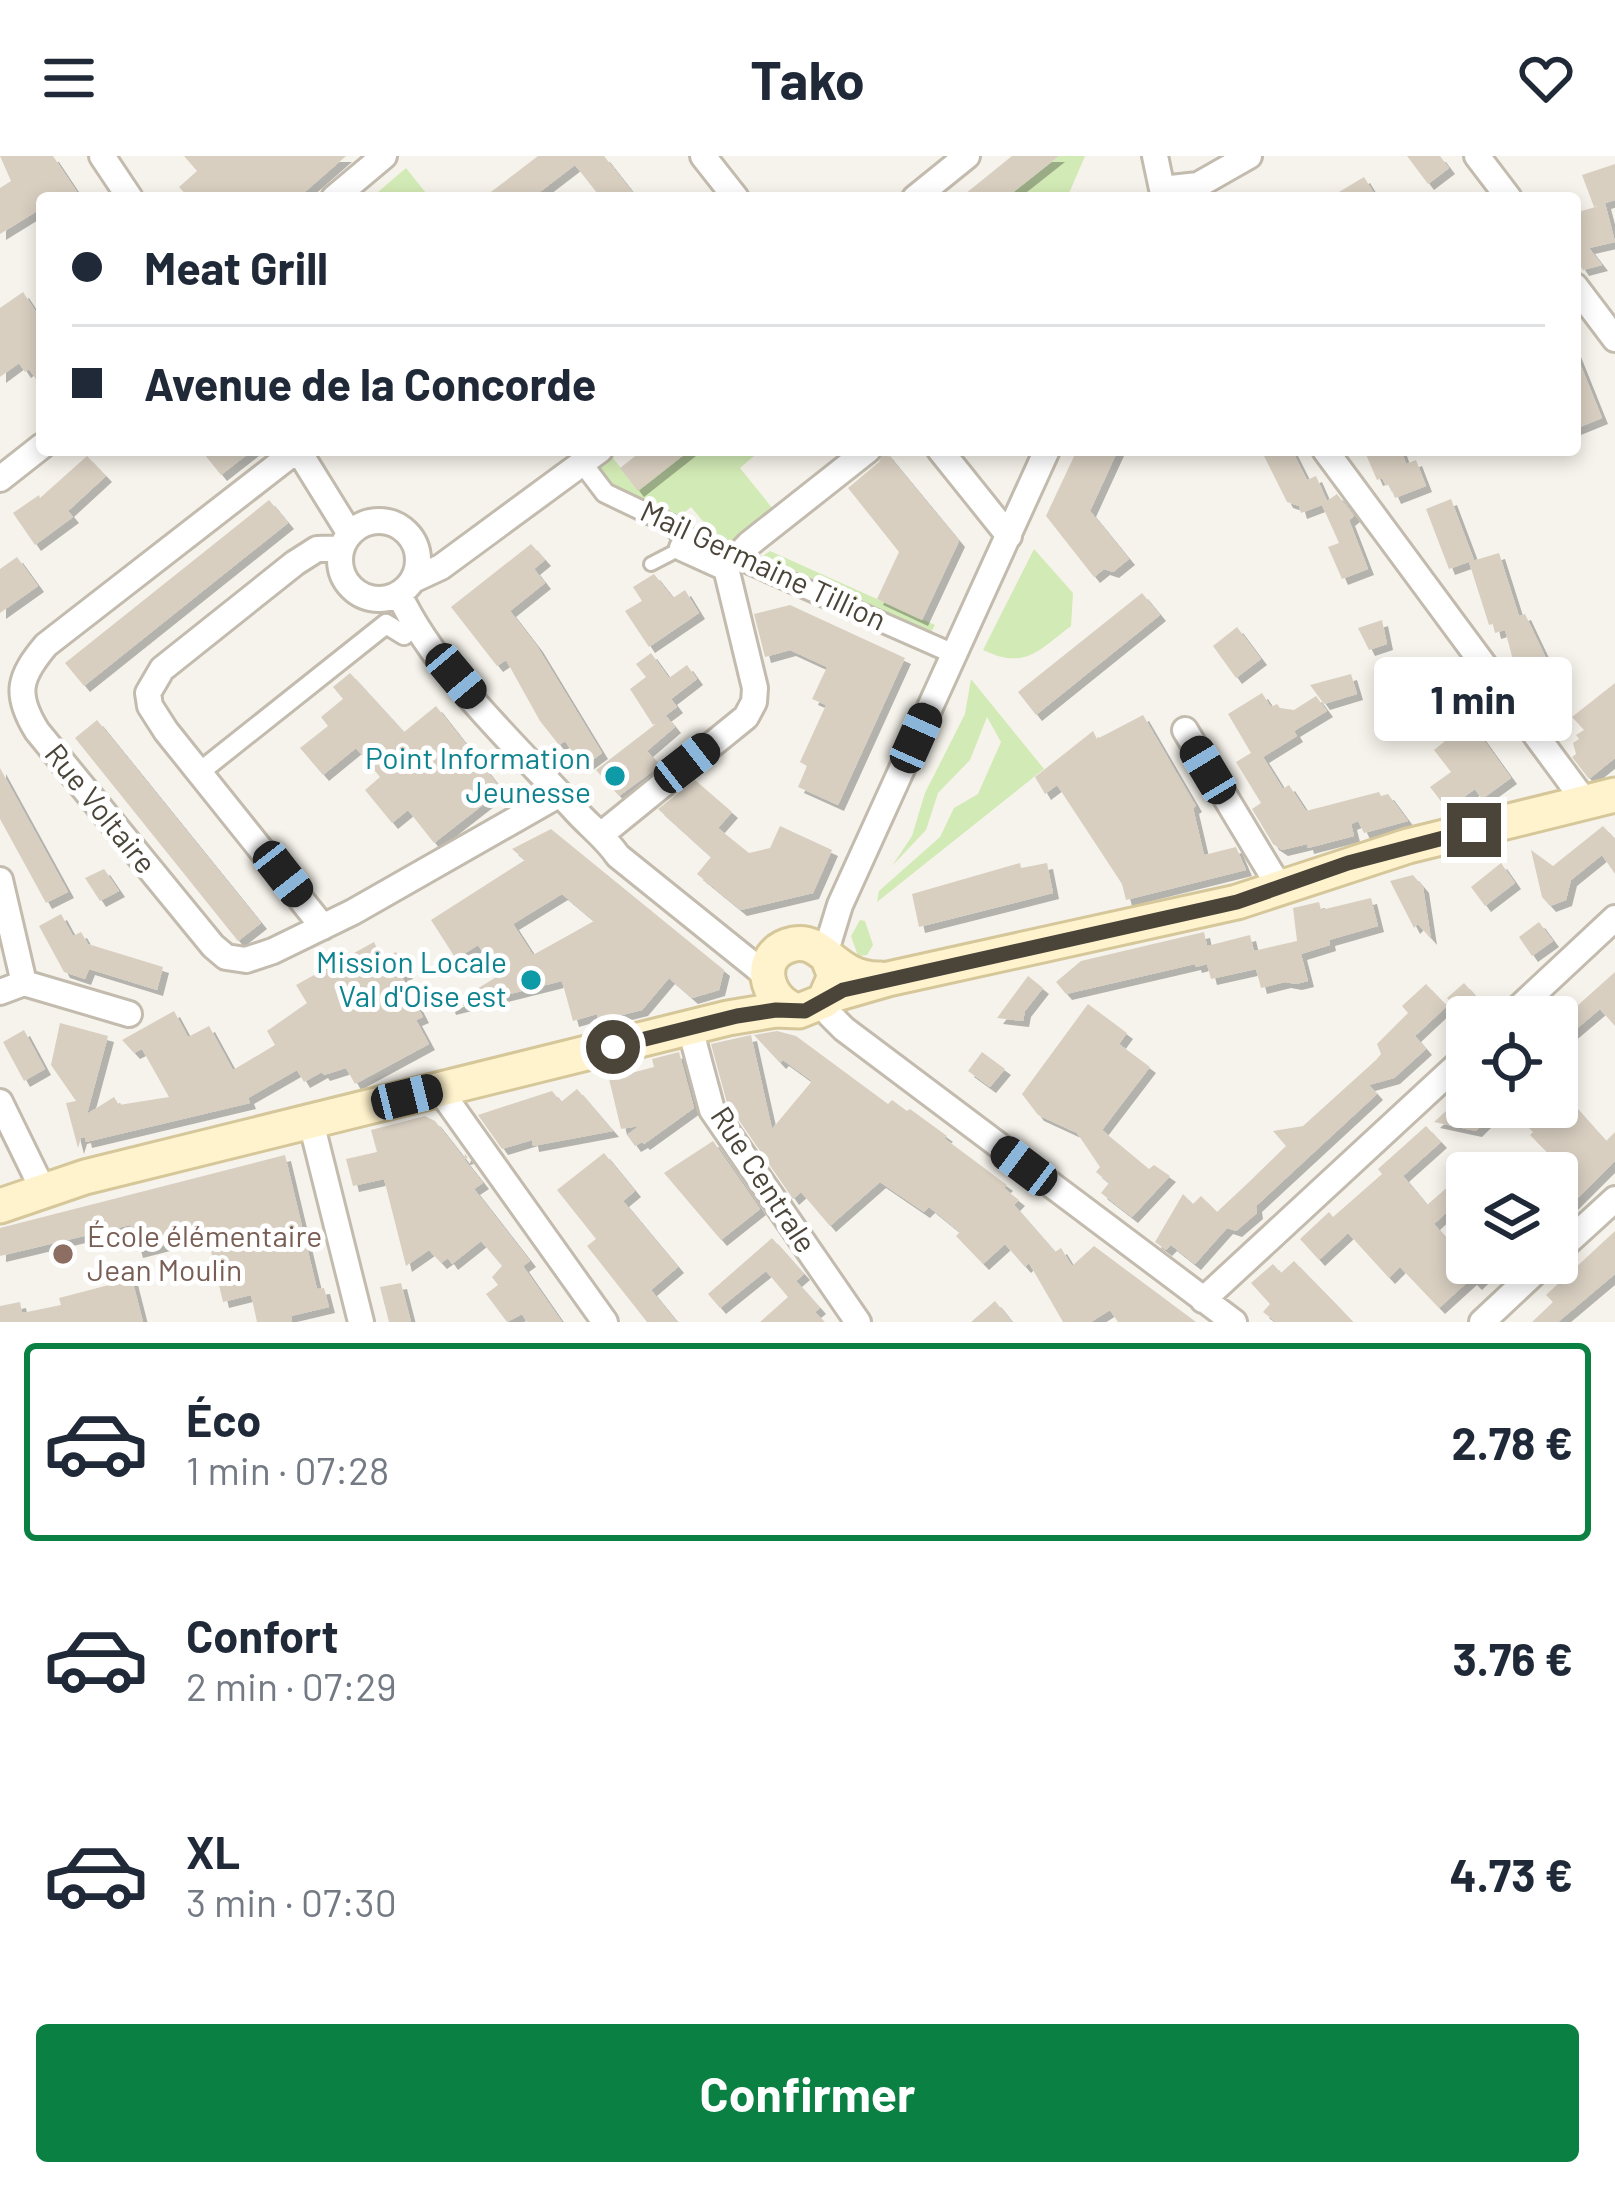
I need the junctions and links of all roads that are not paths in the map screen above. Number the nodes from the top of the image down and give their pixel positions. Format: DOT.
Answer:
graph roads {
  1 [pos="102,156"];
  2 [pos="384,156"];
  3 [pos="703,156"];
  4 [pos="967,156"];
  5 [pos="1155,156"];
  6 [pos="1249,156"];
  7 [pos="1477,156"];
  8 [pos="126,192"];
  9 [pos="341,192"];
  10 [pos="731,192"];
  11 [pos="922,192"];
  12 [pos="1160,192"];
  13 [pos="1165,192"];
  14 [pos="1504,192"];
  15 [pos="1581,294"];
  16 [pos="1615,339"];
  17 [pos="36,451"];
  18 [pos="289,456"];
  19 [pos="300,456"];
  20 [pos="861,456"];
  21 [pos="945,456"];
  22 [pos="1044,456"];
  23 [pos="1330,456"];
  24 [pos="591,457"];
  25 [pos="0,479"];
  26 [pos="1009,536"];
  27 [pos="346,540"];
  28 [pos="682,548"];
  29 [pos="732,562"];
  30 [pos="651,564"];
  31 [pos="406,587"];
  32 [pos="414,626"];
  33 [pos="954,654"];
  34 [pos="1185,730"];
  35 [pos="201,772"];
  36 [pos="560,794"];
  37 [pos="1600,799"];
  38 [pos="603,836"];
  39 [pos="0,880"];
  40 [pos="1280,888"];
  41 [pos="1615,918"];
  42 [pos="323,927"];
  43 [pos="809,950"];
  44 [pos="767,978"];
  45 [pos="888,979"];
  46 [pos="25,983"];
  47 [pos="0,992"];
  48 [pos="1531,996"];
  49 [pos="818,1002"];
  50 [pos="129,1014"];
  51 [pos="728,1018"];
  52 [pos="690,1028"];
  53 [pos="1446,1076"];
  54 [pos="439,1090"];
  55 [pos="0,1102"];
  56 [pos="310,1122"];
  57 [pos="0,1186"];
  58 [pos="42,1186"];
  59 [pos="1615,1199"];
  60 [pos="0,1206"];
  61 [pos="1578,1233"];
  62 [pos="1523,1284"];
  63 [pos="1203,1300"];
  64 [pos="361,1322"];
  65 [pos="605,1322"];
  66 [pos="858,1322"];
  67 [pos="1234,1322"];
  68 [pos="1482,1322"];
  1 -- 8 [label="street"];
  2 -- 9 [label="street"];
  3 -- 10 [label="street"];
  4 -- 11 [label="street"];
  5 -- 12 [label="street"];
  6 -- 13 [label="street"];
  7 -- 14 [label="street"];
  15 -- 16 [label="street"];
  17 -- 25 [label="street"];
  18 -- 42 [label="street, Rue Voltaire"];
  19 -- 27 [label="street"];
  20 -- 29 [label="street"];
  21 -- 26 [label="street"];
  22 -- 26 [label="street"];
  23 -- 37 [label="street"];
  24 -- 29 [label="street, Mail Germaine Tillion"];
  24 -- 31 [label="street"];
  26 -- 33 [label="street"];
  27 -- 31 [label="street"];
  27 -- 31 [label="street"];
  27 -- 35 [label="street"];
  28 -- 29 [label="street"];
  28 -- 30 [label="lane"];
  29 -- 33 [label="street, Mail Germaine Tillion"];
  29 -- 38 [label="street"];
  31 -- 32 [label="street"];
  32 -- 35 [label="street"];
  32 -- 36 [label="street"];
  33 -- 43 [label="street"];
  34 -- 40 [label="street"];
  35 -- 42 [label="street"];
  36 -- 38 [label="street"];
  36 -- 42 [label="street, Rue Voltaire"];
  37 -- 40 [label="main road"];
  38 -- 43 [label="street"];
  38 -- 44 [label="street"];
  39 -- 46 [label="street"];
  40 -- 45 [label="main road"];
  41 -- 48 [label="street"];
  43 -- 44 [label="main road"];
  43 -- 45 [label="main road"];
  43 -- 49 [label="main road"];
  44 -- 49 [label="main road"];
  44 -- 51 [label="main road"];
  45 -- 49 [label="main road"];
  46 -- 47 [label="street"];
  46 -- 50 [label="street"];
  49 -- 51 [label="main road"];
  49 -- 63 [label="street"];
  51 -- 52 [label="main road"];
  52 -- 54 [label="main road"];
  52 -- 66 [label="street, Rue Centrale"];
  53 -- 63 [label="street"];
  54 -- 56 [label="main road"];
  54 -- 65 [label="street"];
  55 -- 58 [label="street"];
  56 -- 58 [label="main road"];
  56 -- 64 [label="street"];
  57 -- 58 [label="main road"];
  58 -- 60 [label="main road"];
  59 -- 61 [label="street"];
  62 -- 68 [label="street"];
  63 -- 67 [label="street"];
}
